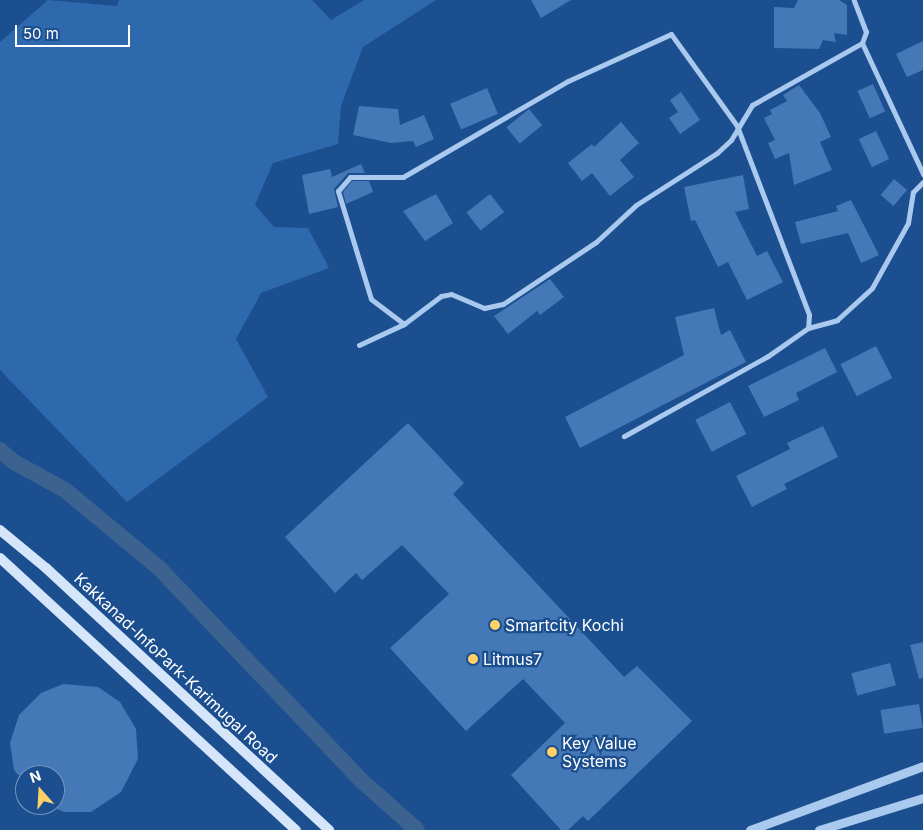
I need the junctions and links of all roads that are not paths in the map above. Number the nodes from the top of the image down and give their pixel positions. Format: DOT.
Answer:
graph roads {
  1 [pos="854,0"];
  2 [pos="862,42"];
  3 [pos="737,126"];
  4 [pos="923,174"];
  5 [pos="923,182"];
  6 [pos="404,324"];
  7 [pos="808,328"];
  8 [pos="359,344"];
  9 [pos="624,436"];
  10 [pos="0,530"];
  11 [pos="0,558"];
  12 [pos="923,766"];
  13 [pos="923,798"];
  14 [pos="846,821"];
  15 [pos="823,829"];
  16 [pos="296,830"];
  17 [pos="329,830"];
  18 [pos="750,830"];
  19 [pos="849,830"];
  1 -- 2 [label="street"];
  2 -- 3 [label="street"];
  2 -- 4 [label="street"];
  3 -- 6 [label="street"];
  3 -- 6 [label="street"];
  3 -- 7 [label="street"];
  5 -- 7 [label="street"];
  6 -- 8 [label="street"];
  7 -- 9 [label="street"];
  10 -- 17 [label="main road, Kakkanad-InfoPark-Karimugal Road"];
  11 -- 16 [label="main road"];
  12 -- 18 [label="street"];
  13 -- 14 [label="street"];
  14 -- 15 [label="street"];
  14 -- 19 [label="street"];
}
